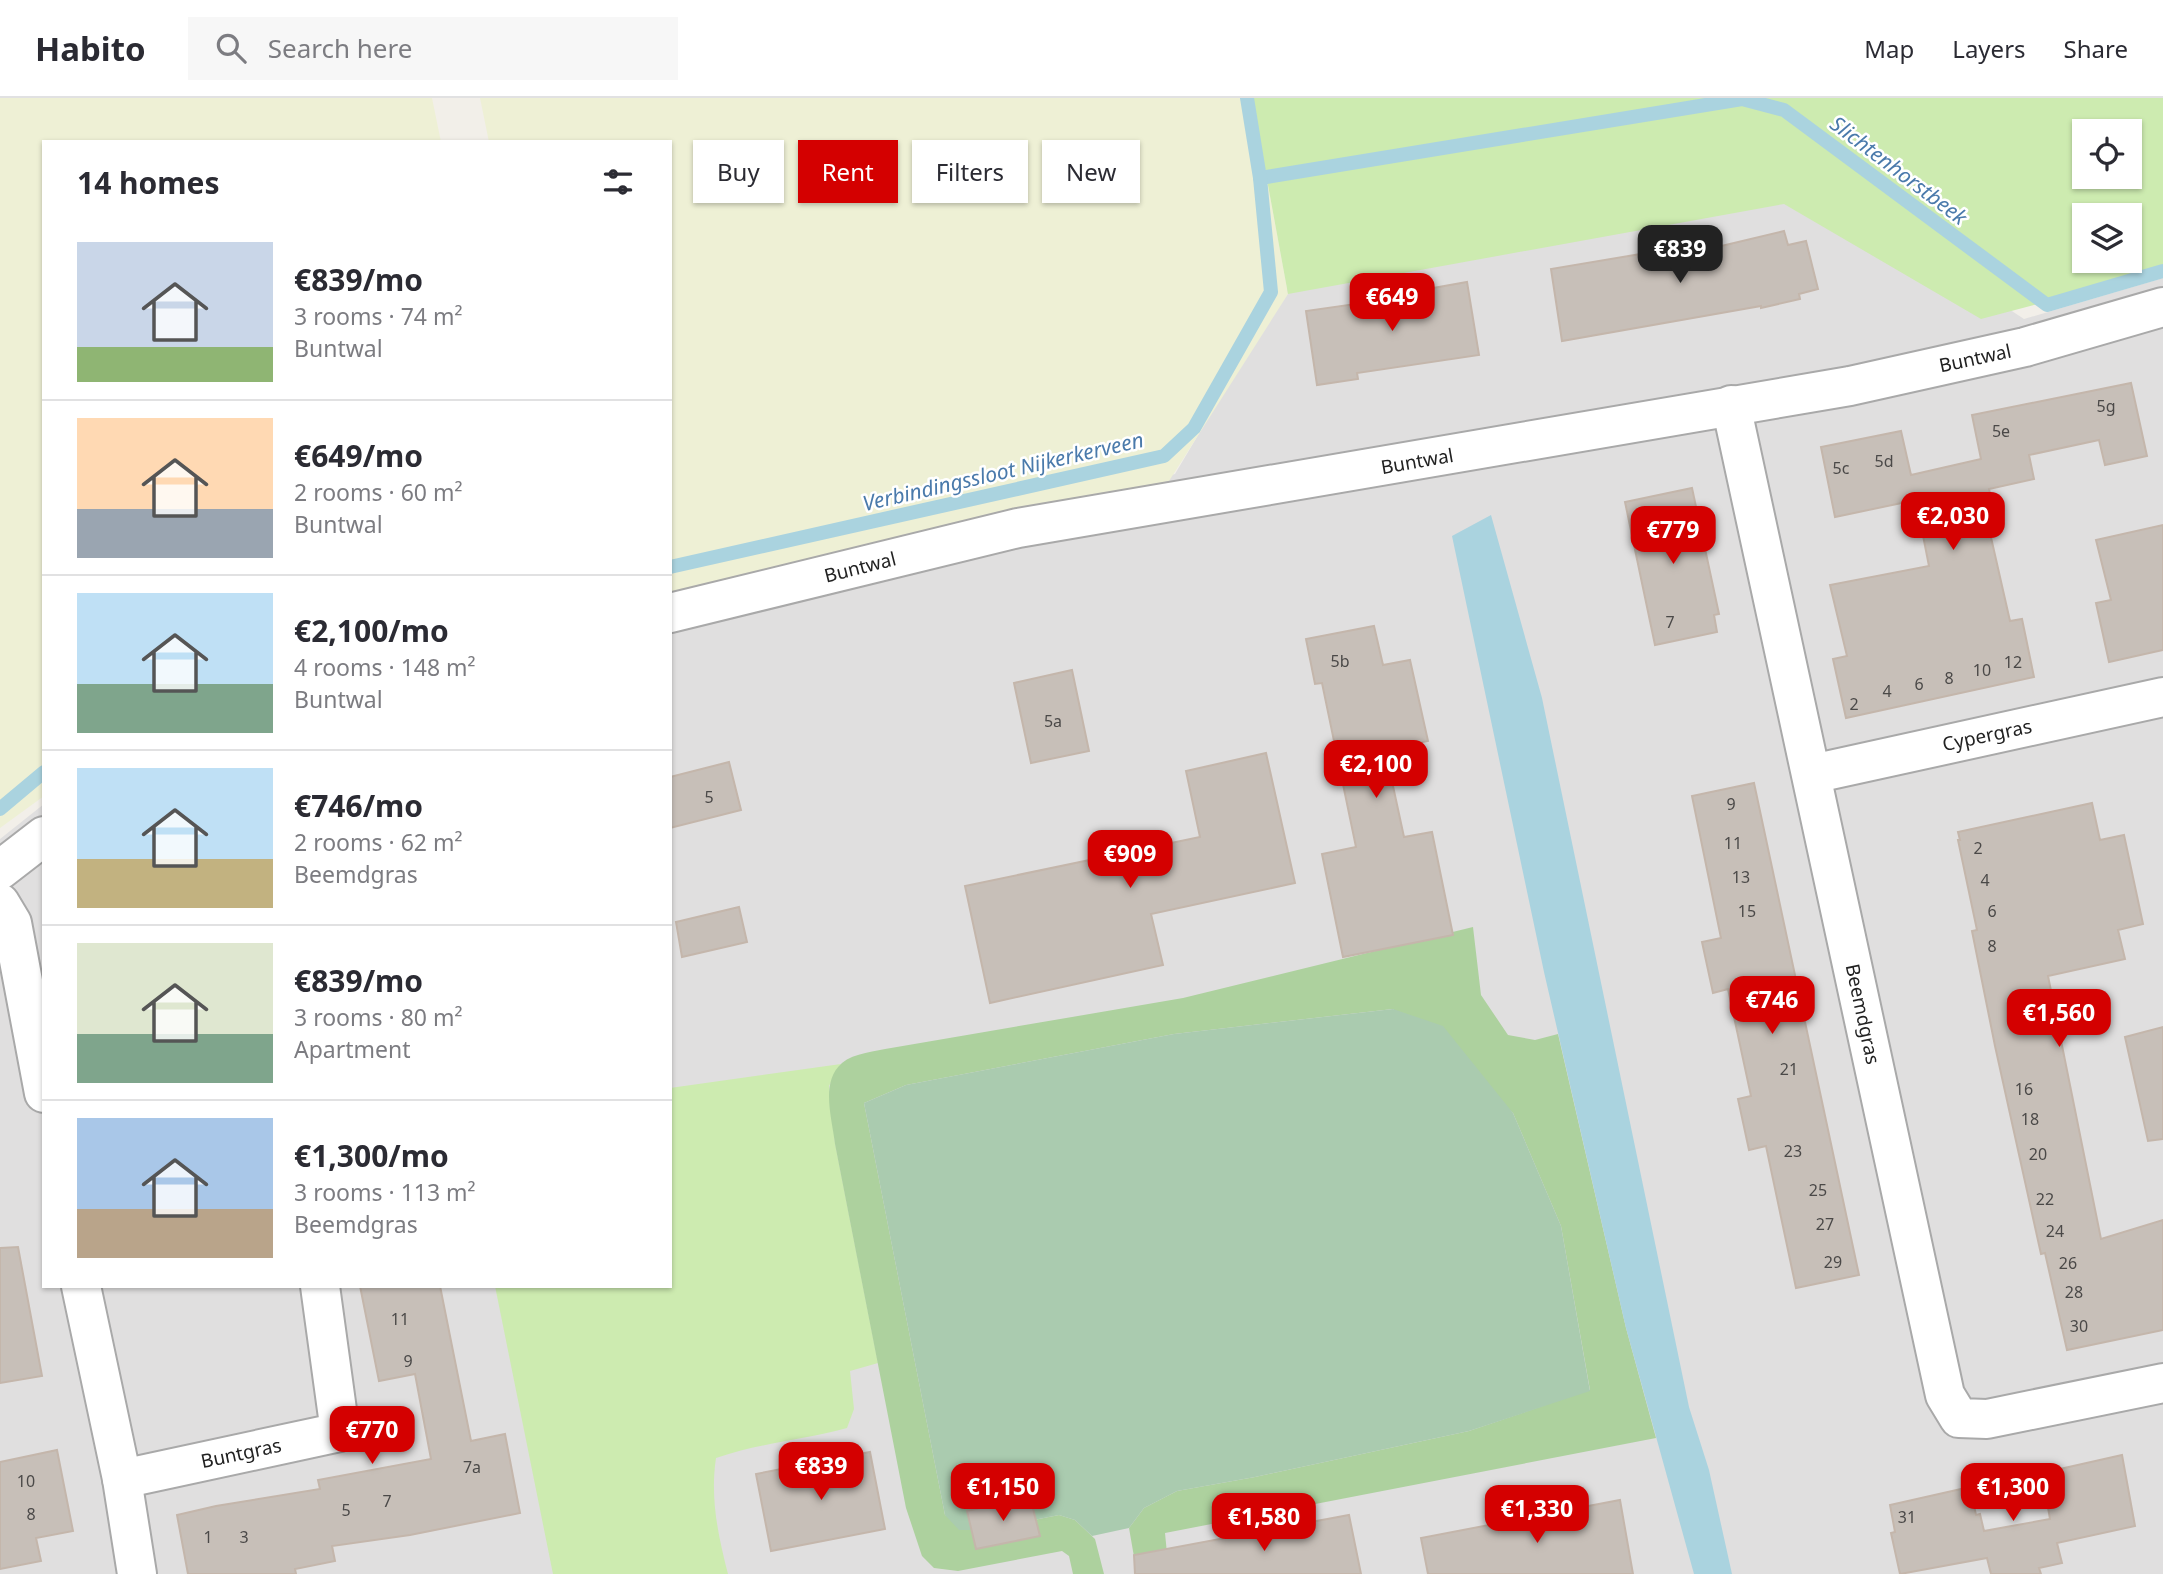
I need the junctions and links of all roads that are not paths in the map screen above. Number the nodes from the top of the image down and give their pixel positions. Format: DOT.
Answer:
graph roads {
  1 [pos="2163,307"];
  2 [pos="1731,405"];
  3 [pos="672,613"];
  4 [pos="2163,697"];
  5 [pos="1812,774"];
  6 [pos="42,838"];
  7 [pos="0,870"];
  8 [pos="0,903"];
  9 [pos="42,1082"];
  10 [pos="81,1288"];
  11 [pos="320,1288"];
  12 [pos="2163,1383"];
  13 [pos="122,1479"];
  14 [pos="137,1574"];
  1 -- 2 [label="street, Buntwal"];
  2 -- 3 [label="street, Buntwal"];
  2 -- 5 [label="street, Beemdgras"];
  4 -- 5 [label="street, Cypergras"];
  5 -- 12 [label="street, Beemdgras"];
  6 -- 7 [label="street"];
  8 -- 9 [label="street"];
  10 -- 13 [label="street"];
  11 -- 13 [label="street, Buntgras"];
  13 -- 14 [label="street"];
}
